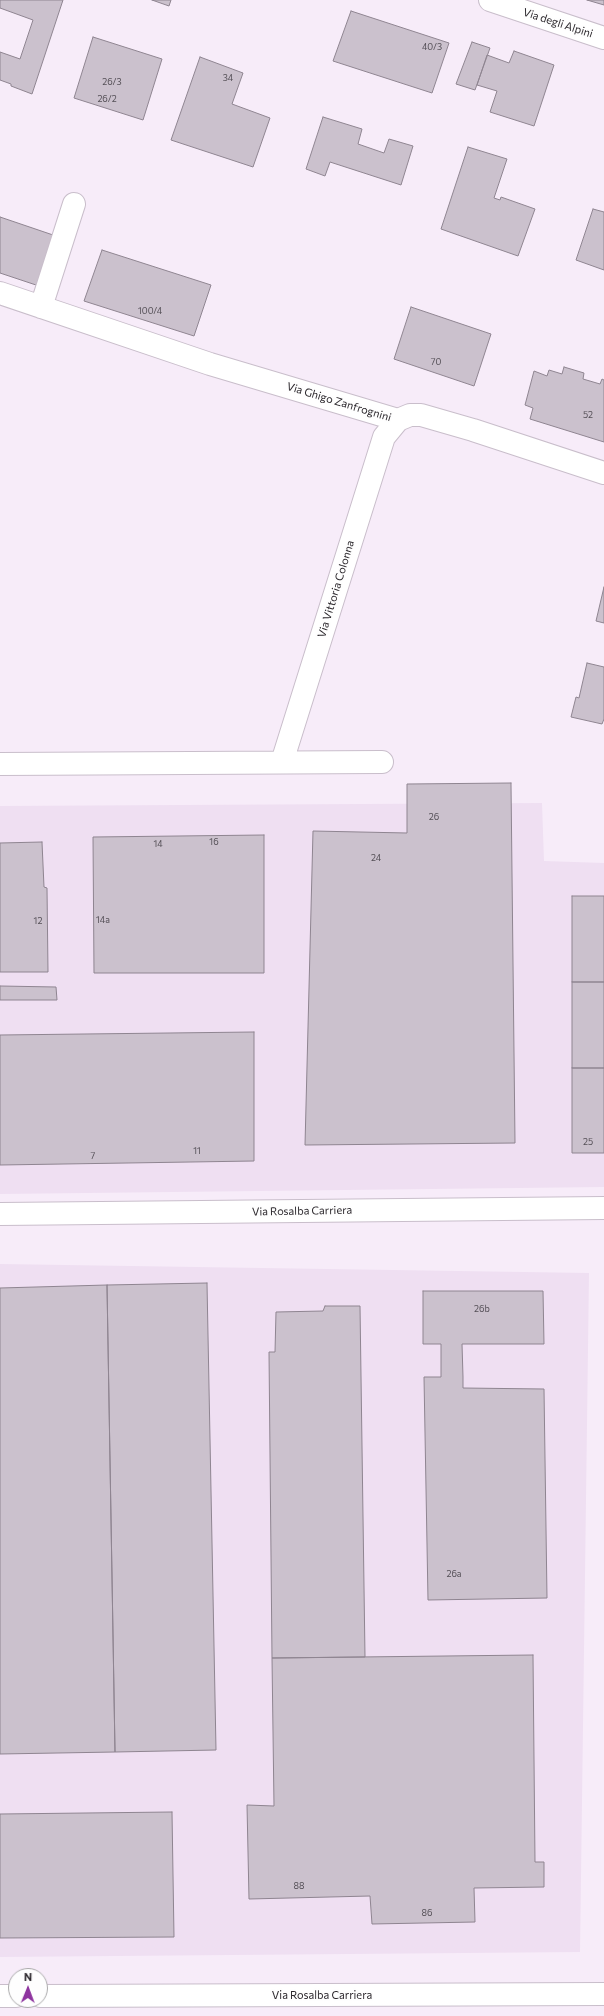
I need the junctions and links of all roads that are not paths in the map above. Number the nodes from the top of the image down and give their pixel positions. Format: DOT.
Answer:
graph roads {
  1 [pos="490,0"];
  2 [pos="604,38"];
  3 [pos="74,204"];
  4 [pos="0,293"];
  5 [pos="41,306"];
  6 [pos="398,420"];
  7 [pos="604,473"];
  8 [pos="282,762"];
  9 [pos="382,762"];
  10 [pos="0,764"];
  11 [pos="604,1208"];
  12 [pos="0,1214"];
  13 [pos="604,1994"];
  14 [pos="48,1996"];
  1 -- 2 [label="street, Via degli Alpini"];
  3 -- 5 [label="street"];
  4 -- 5 [label="street, Via Ghigo Zanfrognini"];
  5 -- 6 [label="street, Via Ghigo Zanfrognini"];
  6 -- 7 [label="street, Via Ghigo Zanfrognini"];
  6 -- 8 [label="street, Via Vittoria Colonna"];
  8 -- 9 [label="street"];
  8 -- 10 [label="street"];
  11 -- 12 [label="street, Via Rosalba Carriera"];
  13 -- 14 [label="street, Via Rosalba Carriera"];
}
